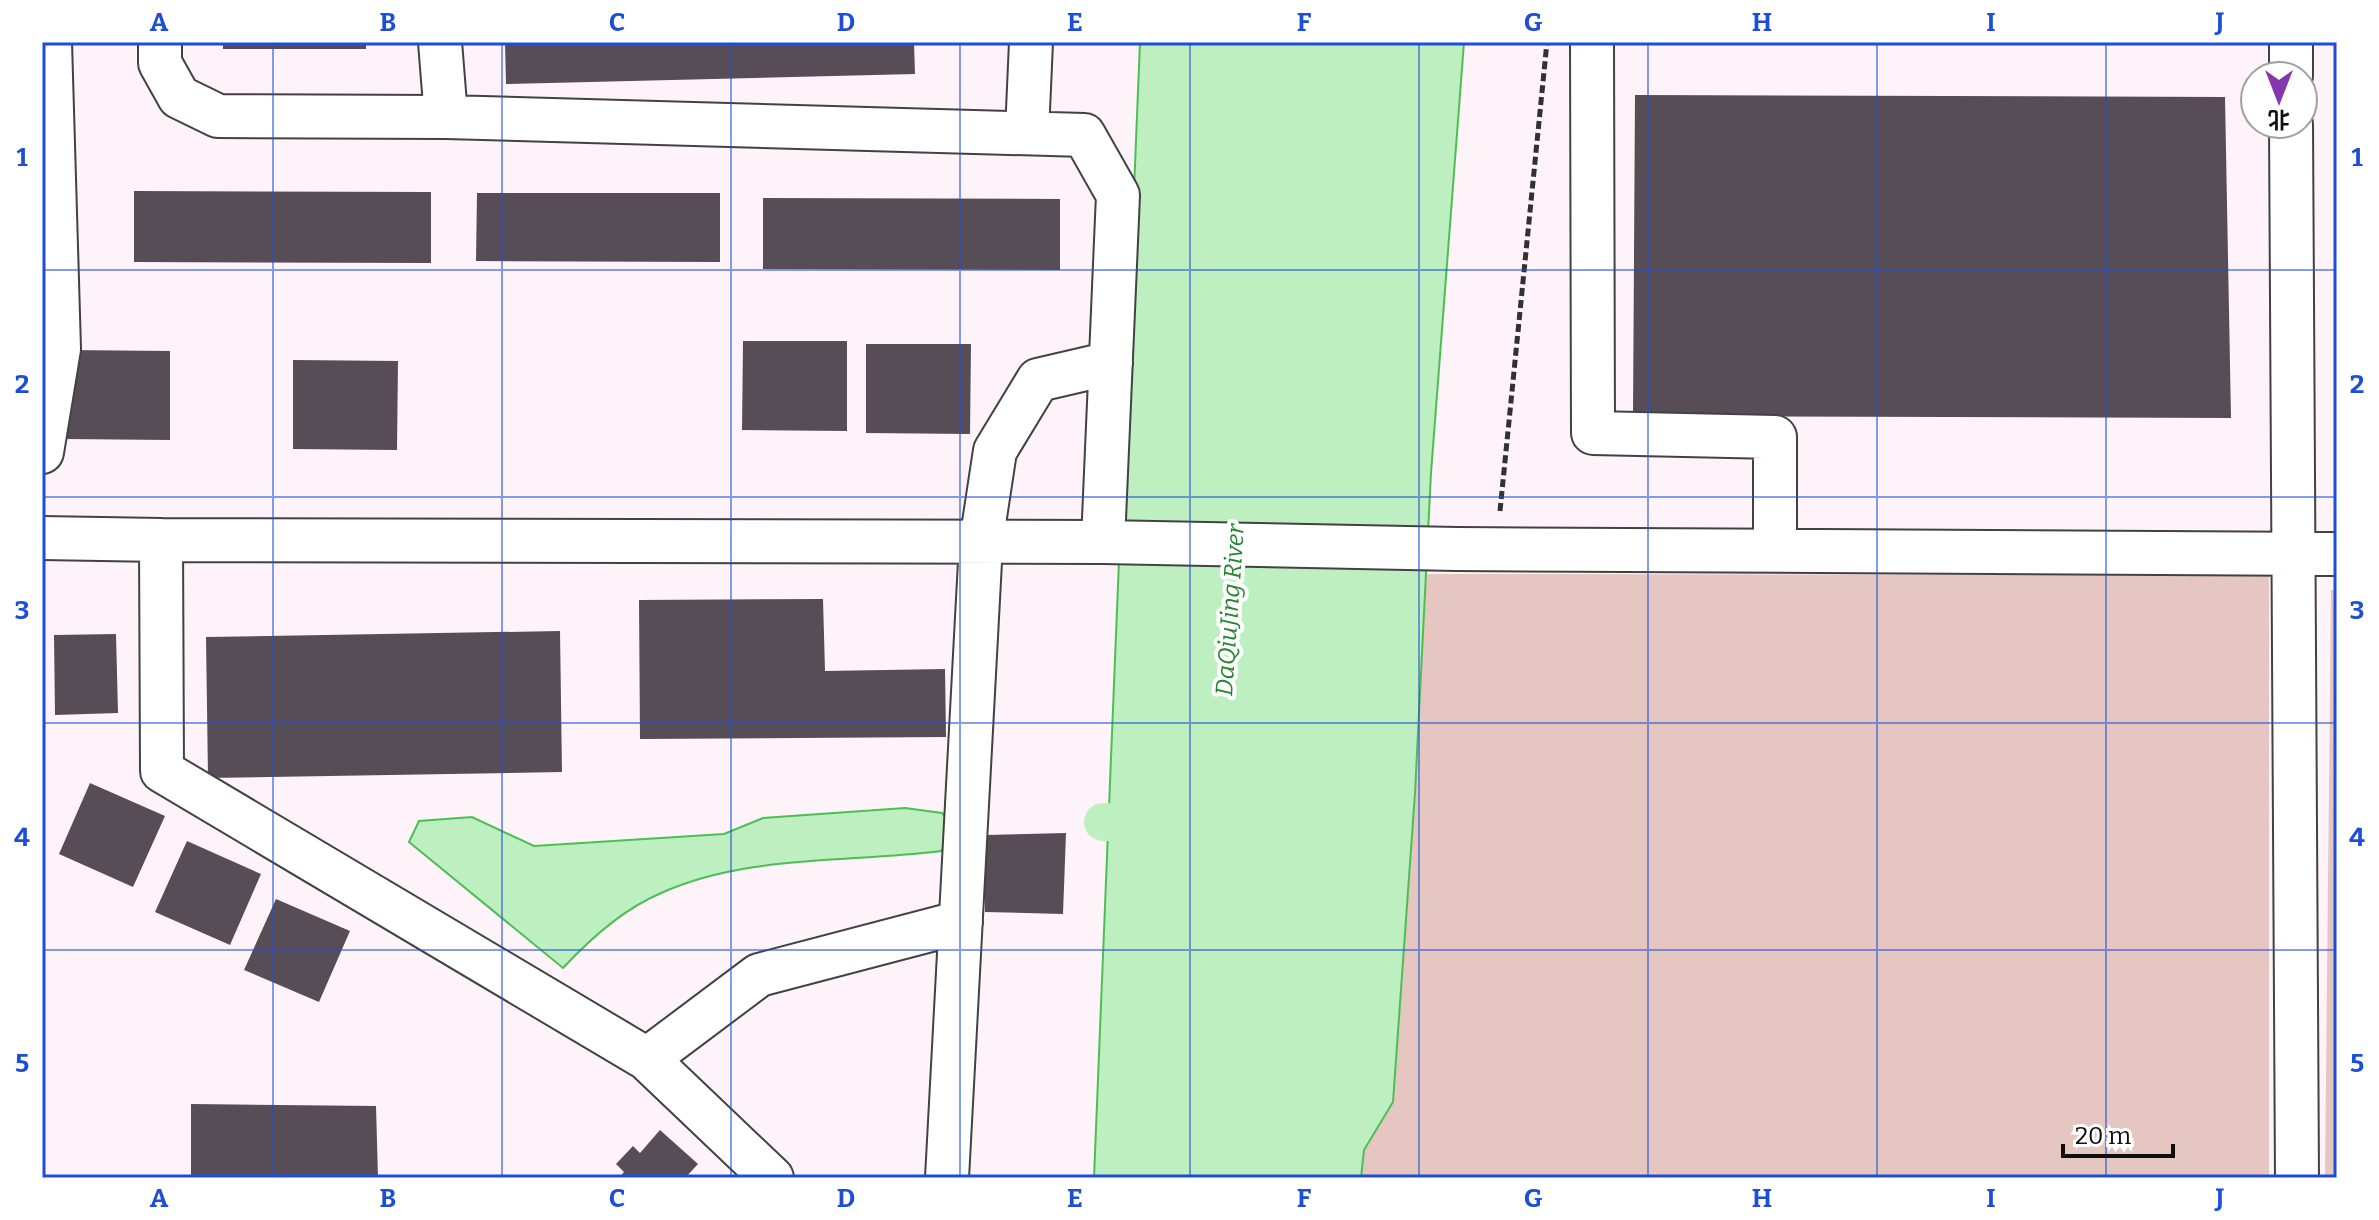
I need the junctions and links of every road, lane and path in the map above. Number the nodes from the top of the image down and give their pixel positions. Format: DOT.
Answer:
graph roads {
  1 [pos="50,42"];
  2 [pos="160,42"];
  3 [pos="440,42"];
  4 [pos="1031,42"];
  5 [pos="1547,42"];
  6 [pos="1592,42"];
  7 [pos="446,117"];
  8 [pos="1027,133"];
  9 [pos="2291,140"];
  10 [pos="1111,363"];
  11 [pos="42,452"];
  12 [pos="42,538"];
  13 [pos="161,540"];
  14 [pos="1103,542"];
  15 [pos="981,543"];
  16 [pos="1476,549"];
  17 [pos="1775,550"];
  18 [pos="2293,551"];
  19 [pos="2337,554"];
  20 [pos="961,922"];
  21 [pos="647,1059"];
  22 [pos="772,1178"];
  23 [pos="947,1178"];
  24 [pos="2297,1178"];
  1 -- 11 [label="street"];
  2 -- 7 [label="street"];
  3 -- 7 [label="street"];
  4 -- 8 [label="street"];
  5 -- 16 [label="path"];
  6 -- 17 [label="street"];
  7 -- 8 [label="street"];
  8 -- 10 [label="street"];
  9 -- 18 [label="street"];
  10 -- 14 [label="street"];
  10 -- 15 [label="street"];
  12 -- 13 [label="street"];
  13 -- 15 [label="street"];
  13 -- 21 [label="street"];
  14 -- 15 [label="street"];
  14 -- 16 [label="street"];
  15 -- 20 [label="street"];
  16 -- 17 [label="street"];
  17 -- 18 [label="street"];
  18 -- 19 [label="street"];
  18 -- 24 [label="street"];
  20 -- 21 [label="street"];
  20 -- 23 [label="street"];
  21 -- 22 [label="street"];
}
